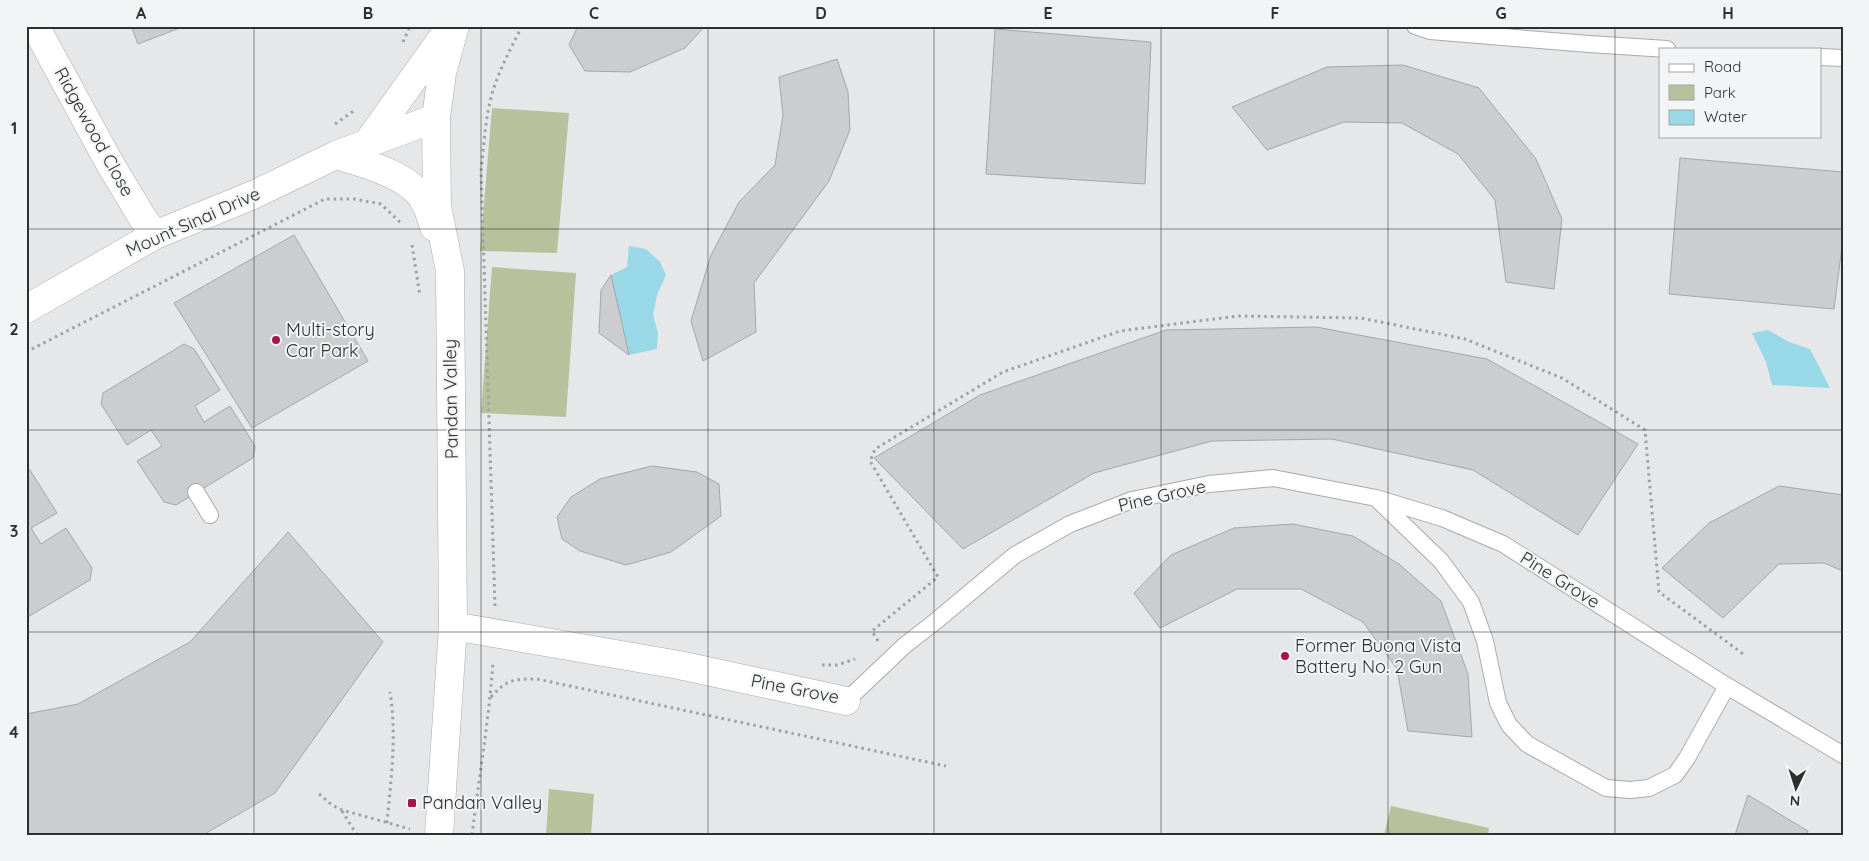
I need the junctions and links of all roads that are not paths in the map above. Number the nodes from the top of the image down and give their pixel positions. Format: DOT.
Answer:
graph roads {
  1 [pos="35,26"];
  2 [pos="453,26"];
  3 [pos="1415,26"];
  4 [pos="1659,48"];
  5 [pos="1822,57"];
  6 [pos="1843,58"];
  7 [pos="436,118"];
  8 [pos="368,142"];
  9 [pos="336,155"];
  10 [pos="155,235"];
  11 [pos="450,271"];
  12 [pos="26,309"];
  13 [pos="196,492"];
  14 [pos="1376,498"];
  15 [pos="210,515"];
  16 [pos="453,626"];
  17 [pos="1727,686"];
  18 [pos="846,700"];
  19 [pos="1843,755"];
  20 [pos="439,835"];
  1 -- 10 [label="street, Ridgewood Close"];
  2 -- 7 [label="street, Pandan Valley"];
  2 -- 8 [label="street"];
  3 -- 4 [label="lane"];
  5 -- 6 [label="lane"];
  7 -- 8 [label="street, Mount Sinai Drive"];
  7 -- 11 [label="street, Pandan Valley"];
  8 -- 9 [label="street, Mount Sinai Drive"];
  9 -- 10 [label="street, Mount Sinai Drive"];
  9 -- 11 [label="street"];
  10 -- 12 [label="street, Mount Sinai Drive"];
  11 -- 16 [label="street, Pandan Valley"];
  13 -- 15 [label="lane"];
  14 -- 17 [label="lane, Pine Grove"];
  14 -- 17 [label="lane"];
  14 -- 18 [label="lane, Pine Grove"];
  16 -- 18 [label="street, Pine Grove"];
  16 -- 20 [label="street, Pandan Valley"];
  17 -- 19 [label="lane, Pine Grove"];
}
